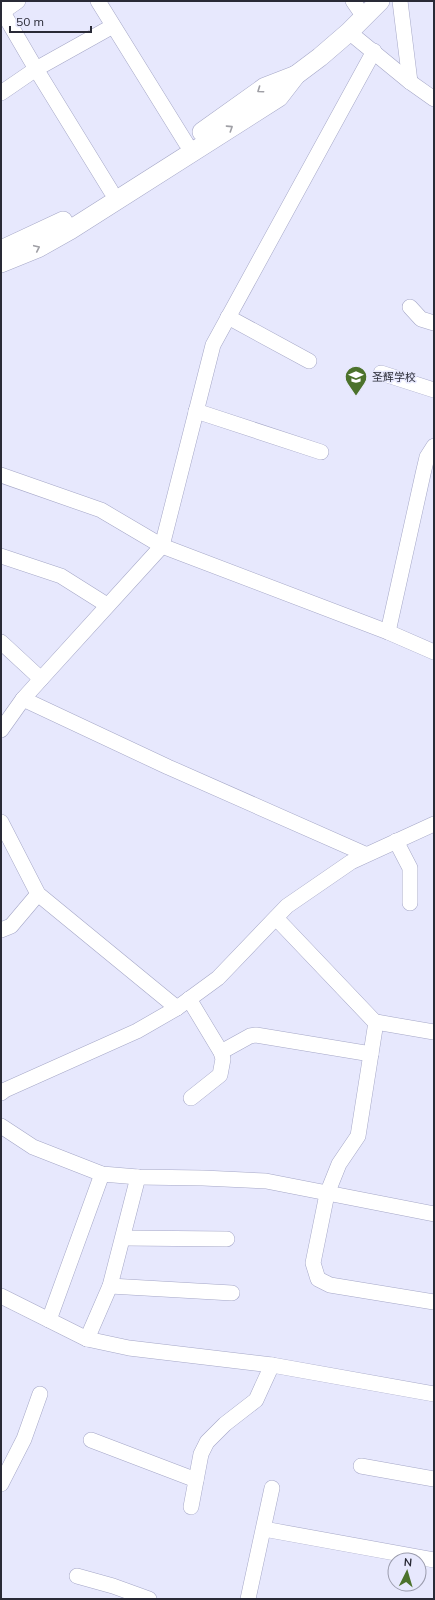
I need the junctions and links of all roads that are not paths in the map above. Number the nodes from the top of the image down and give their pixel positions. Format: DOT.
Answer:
graph roads {
  1 [pos="18,1"];
  2 [pos="98,1"];
  3 [pos="353,1"];
  4 [pos="380,1"];
  5 [pos="400,1"];
  6 [pos="2,11"];
  7 [pos="364,17"];
  8 [pos="113,26"];
  9 [pos="349,32"];
  10 [pos="374,51"];
  11 [pos="36,69"];
  12 [pos="410,82"];
  13 [pos="1,93"];
  14 [pos="434,99"];
  15 [pos="190,148"];
  16 [pos="111,191"];
  17 [pos="1,250"];
  18 [pos="1,263"];
  19 [pos="410,307"];
  20 [pos="228,317"];
  21 [pos="434,323"];
  22 [pos="309,361"];
  23 [pos="381,373"];
  24 [pos="434,390"];
  25 [pos="196,411"];
  26 [pos="434,446"];
  27 [pos="321,452"];
  28 [pos="1,475"];
  29 [pos="162,546"];
  30 [pos="1,556"];
  31 [pos="107,605"];
  32 [pos="388,632"];
  33 [pos="1,642"];
  34 [pos="434,652"];
  35 [pos="41,679"];
  36 [pos="23,699"];
  37 [pos="1,730"];
  38 [pos="1,822"];
  39 [pos="432,828"];
  40 [pos="396,841"];
  41 [pos="365,854"];
  42 [pos="38,894"];
  43 [pos="410,903"];
  44 [pos="276,918"];
  45 [pos="1,930"];
  46 [pos="183,1004"];
  47 [pos="376,1022"];
  48 [pos="434,1032"];
  49 [pos="221,1052"];
  50 [pos="371,1054"];
  51 [pos="1,1093"];
  52 [pos="191,1098"];
  53 [pos="1,1126"];
  54 [pos="102,1174"];
  55 [pos="138,1177"];
  56 [pos="327,1194"];
  57 [pos="434,1214"];
  58 [pos="122,1238"];
  59 [pos="227,1239"];
  60 [pos="110,1286"];
  61 [pos="232,1293"];
  62 [pos="1,1296"];
  63 [pos="434,1302"];
  64 [pos="49,1320"];
  65 [pos="87,1339"];
  66 [pos="272,1365"];
  67 [pos="40,1394"];
  68 [pos="434,1394"];
  69 [pos="91,1440"];
  70 [pos="361,1466"];
  71 [pos="434,1479"];
  72 [pos="196,1480"];
  73 [pos="1,1484"];
  74 [pos="272,1488"];
  75 [pos="191,1507"];
  76 [pos="264,1529"];
  77 [pos="434,1560"];
  78 [pos="76,1576"];
  79 [pos="149,1599"];
  80 [pos="248,1599"];
  1 -- 6 [label="street"];
  2 -- 8 [label="street"];
  3 -- 7 [label="street"];
  4 -- 7 [label="main road"];
  5 -- 12 [label="street"];
  6 -- 11 [label="street"];
  7 -- 9 [label="main road"];
  8 -- 11 [label="street"];
  8 -- 15 [label="street"];
  9 -- 10 [label="street"];
  9 -- 15 [label="main road"];
  10 -- 12 [label="street"];
  10 -- 20 [label="street"];
  11 -- 13 [label="street"];
  11 -- 16 [label="street"];
  12 -- 14 [label="street"];
  15 -- 16 [label="main road"];
  18 -- 15 [label="main road, one-way"];
  16 -- 17 [label="main road"];
  19 -- 21 [label="street"];
  20 -- 22 [label="street"];
  20 -- 25 [label="street"];
  23 -- 24 [label="street"];
  25 -- 27 [label="street"];
  25 -- 29 [label="street"];
  26 -- 32 [label="street"];
  28 -- 29 [label="street"];
  29 -- 31 [label="street"];
  29 -- 32 [label="street"];
  30 -- 31 [label="street"];
  31 -- 35 [label="street"];
  32 -- 34 [label="street"];
  33 -- 35 [label="street"];
  35 -- 36 [label="street"];
  36 -- 37 [label="street"];
  36 -- 41 [label="street"];
  38 -- 42 [label="street"];
  39 -- 40 [label="street"];
  40 -- 41 [label="street"];
  40 -- 43 [label="street"];
  41 -- 44 [label="street"];
  42 -- 45 [label="street"];
  42 -- 46 [label="street"];
  44 -- 46 [label="street"];
  44 -- 47 [label="street"];
  46 -- 49 [label="street"];
  46 -- 51 [label="street"];
  47 -- 48 [label="street"];
  47 -- 50 [label="street"];
  49 -- 50 [label="street"];
  49 -- 52 [label="street"];
  50 -- 56 [label="street"];
  53 -- 54 [label="street"];
  54 -- 55 [label="street"];
  54 -- 64 [label="street"];
  55 -- 56 [label="street"];
  55 -- 58 [label="street"];
  56 -- 57 [label="street"];
  56 -- 63 [label="street"];
  58 -- 59 [label="street"];
  58 -- 60 [label="street"];
  60 -- 61 [label="street"];
  60 -- 65 [label="street"];
  62 -- 64 [label="street"];
  64 -- 65 [label="street"];
  65 -- 66 [label="street"];
  66 -- 68 [label="street"];
  66 -- 72 [label="street"];
  67 -- 73 [label="street"];
  69 -- 72 [label="street"];
  70 -- 71 [label="street"];
  72 -- 75 [label="street"];
  74 -- 76 [label="street"];
  76 -- 77 [label="street"];
  76 -- 80 [label="street"];
  78 -- 79 [label="street"];
}
